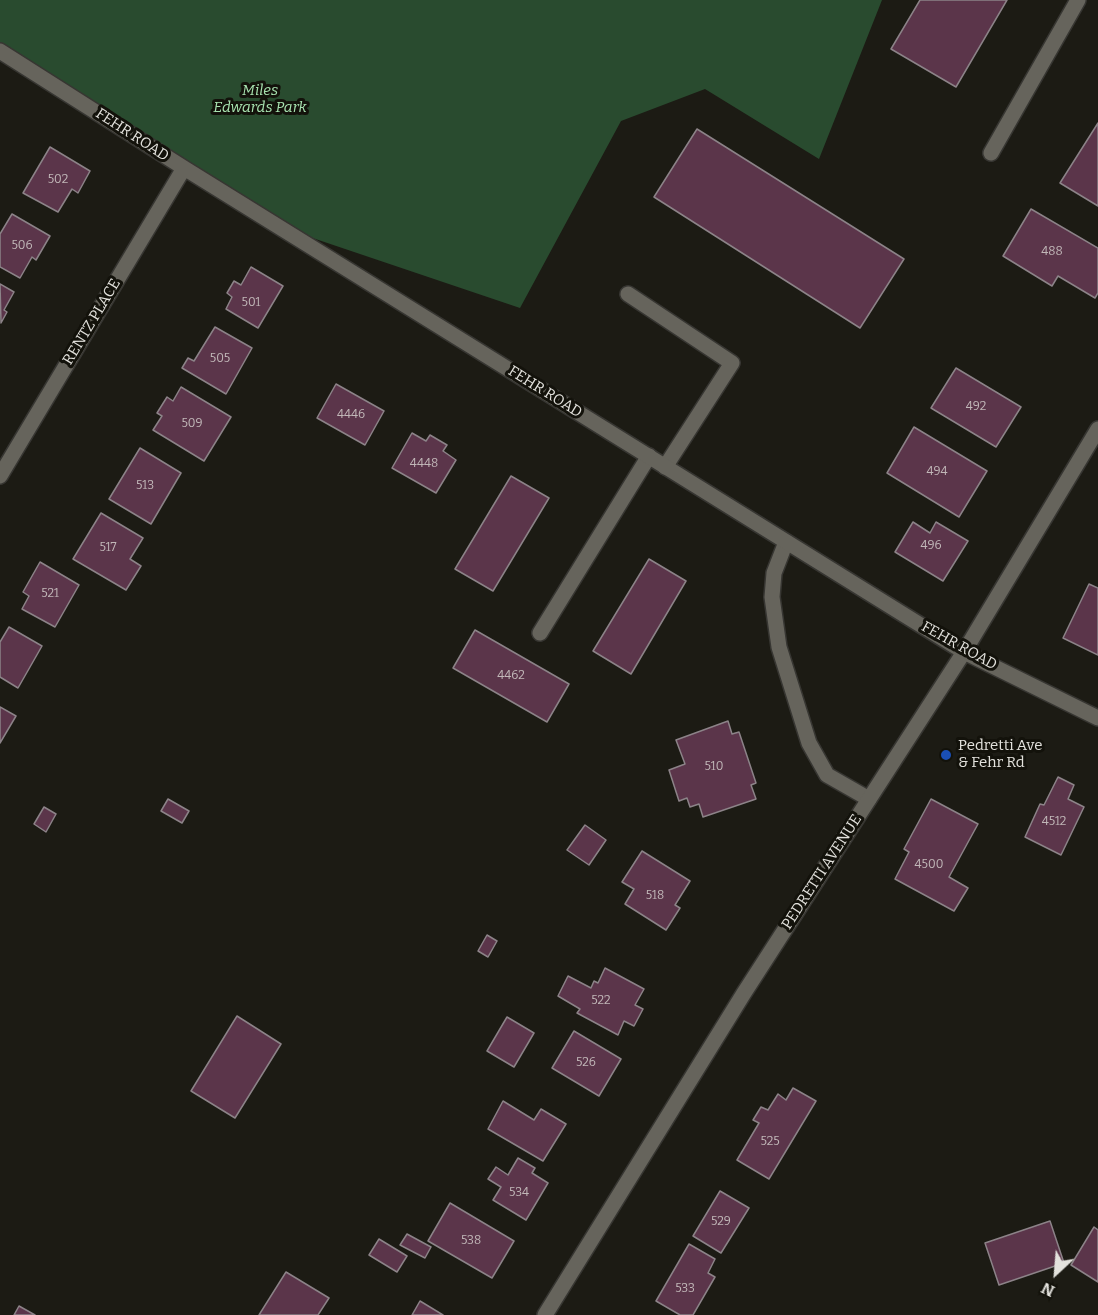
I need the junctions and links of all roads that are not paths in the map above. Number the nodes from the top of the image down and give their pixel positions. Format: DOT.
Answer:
graph roads {
  1 [pos="1078,0"];
  2 [pos="0,51"];
  3 [pos="991,153"];
  4 [pos="184,168"];
  5 [pos="628,294"];
  6 [pos="1098,429"];
  7 [pos="648,456"];
  8 [pos="665,467"];
  9 [pos="0,476"];
  10 [pos="786,542"];
  11 [pos="540,633"];
  12 [pos="964,652"];
  13 [pos="1098,718"];
  14 [pos="869,799"];
  15 [pos="545,1315"];
  1 -- 3 [label="street"];
  2 -- 4 [label="street, FEHR ROAD"];
  4 -- 7 [label="street, FEHR ROAD"];
  4 -- 9 [label="street, RENTZ PLACE"];
  5 -- 8 [label="street"];
  6 -- 12 [label="street, PEDRETTI AVENUE"];
  7 -- 8 [label="street, FEHR ROAD"];
  7 -- 11 [label="street"];
  8 -- 10 [label="street, FEHR ROAD"];
  10 -- 12 [label="street, FEHR ROAD"];
  10 -- 14 [label="street"];
  12 -- 13 [label="street, FEHR ROAD"];
  12 -- 14 [label="street, PEDRETTI AVENUE"];
  14 -- 15 [label="street, PEDRETTI AVENUE"];
}
